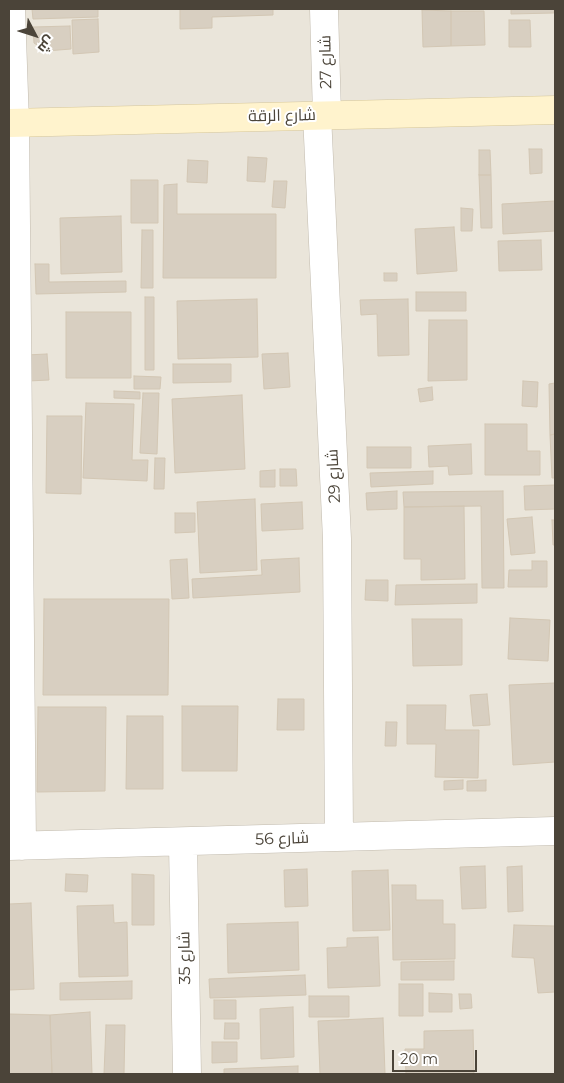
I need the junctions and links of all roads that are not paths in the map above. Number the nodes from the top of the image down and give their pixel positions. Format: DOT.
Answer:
graph roads {
  1 [pos="11,9"];
  2 [pos="324,9"];
  3 [pos="555,110"];
  4 [pos="322,115"];
  5 [pos="12,123"];
  6 [pos="555,831"];
  7 [pos="339,837"];
  8 [pos="183,842"];
  9 [pos="15,846"];
  10 [pos="187,1074"];
  1 -- 5 [label="street"];
  2 -- 4 [label="street, شارع 27"];
  3 -- 4 [label="street, شارع الرقة"];
  4 -- 5 [label="street, شارع الرقة"];
  4 -- 7 [label="street, شارع 29"];
  5 -- 9 [label="street"];
  6 -- 7 [label="street, شارع 56"];
  7 -- 8 [label="street, شارع 56"];
  8 -- 9 [label="street, شارع 56"];
  8 -- 10 [label="street, شارع 35"];
}
